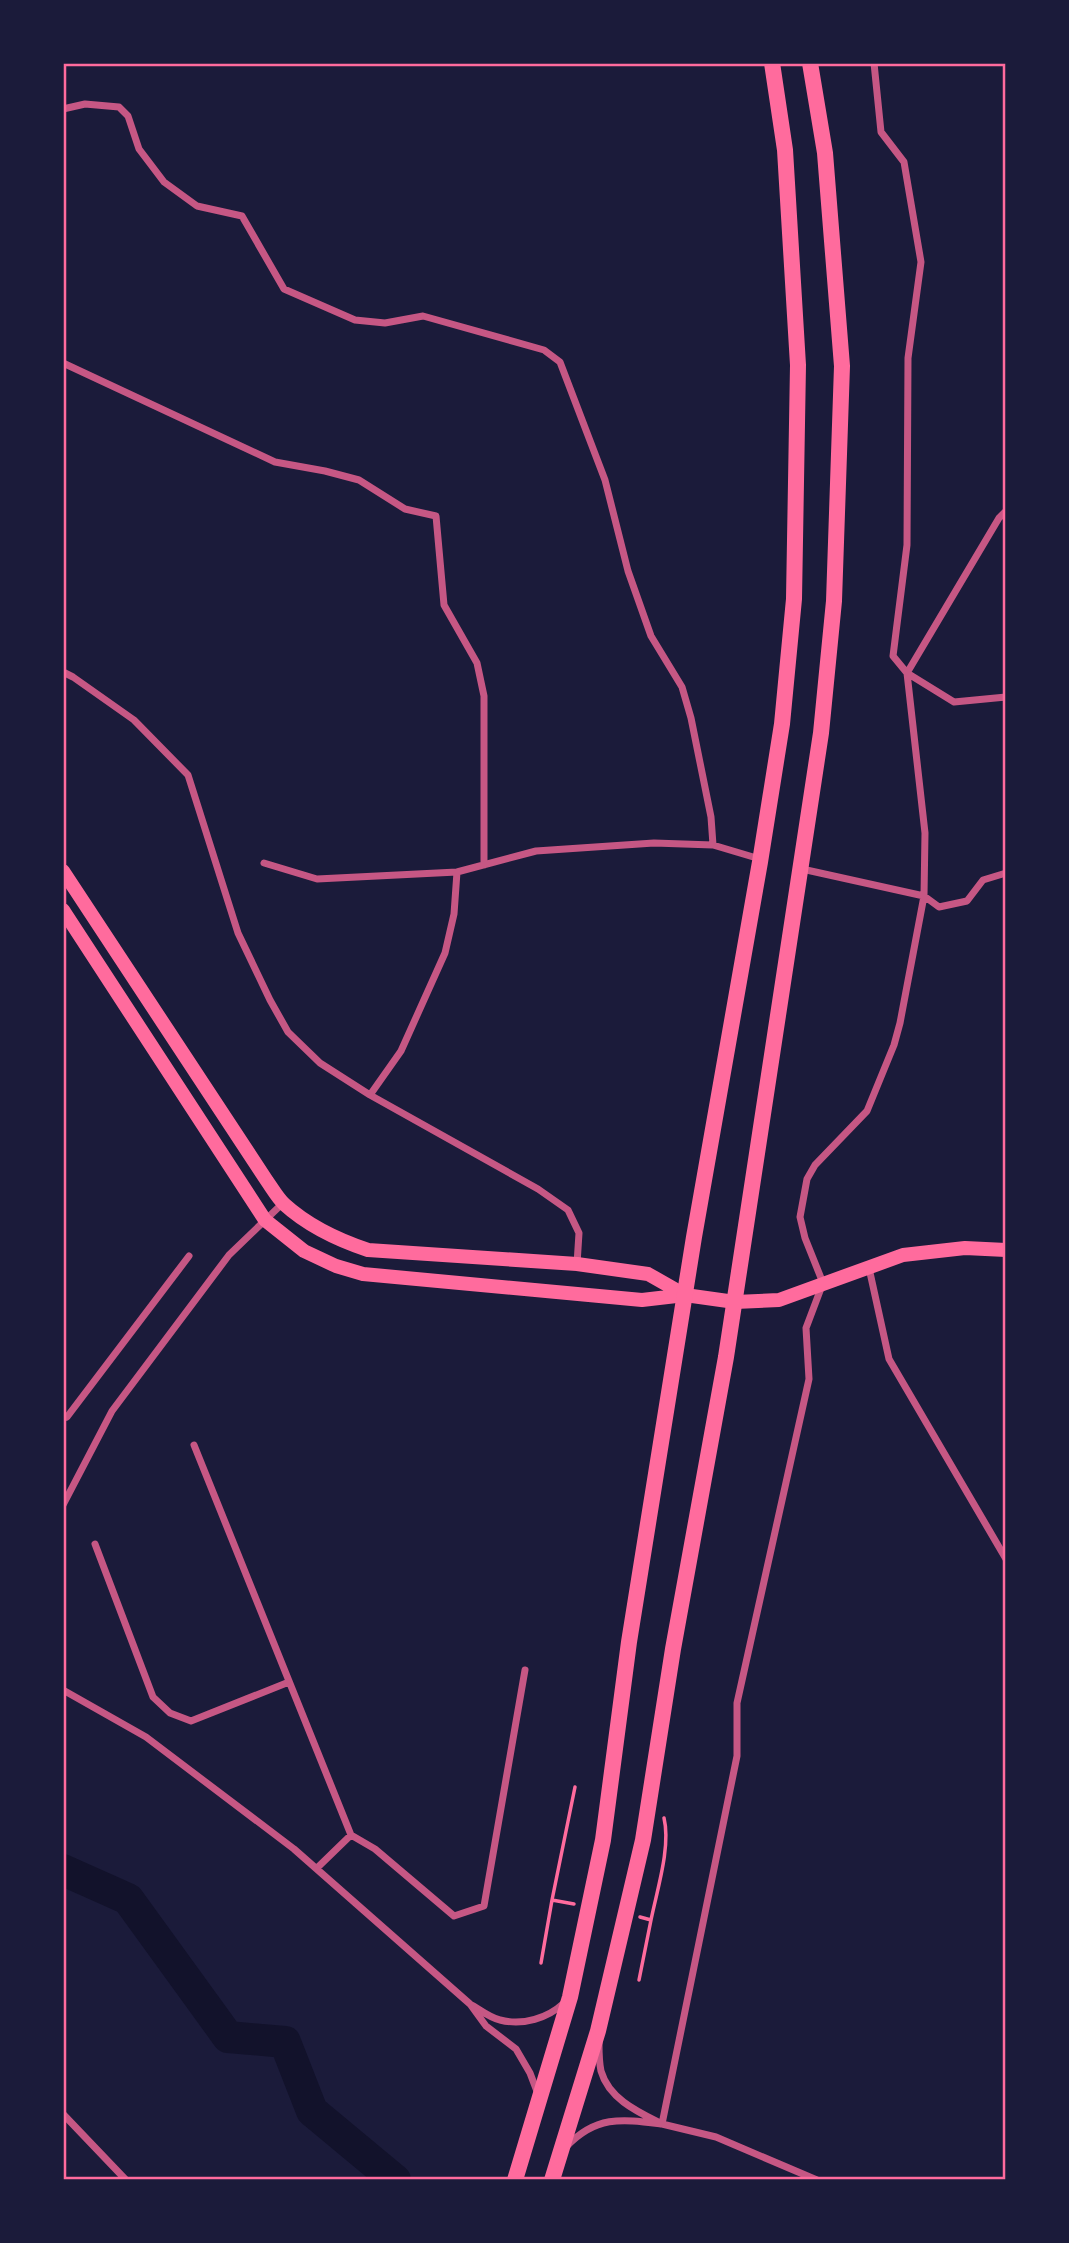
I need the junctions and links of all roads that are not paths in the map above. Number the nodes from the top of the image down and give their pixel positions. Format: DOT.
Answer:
graph roads {
  1 [pos="772,63"];
  2 [pos="810,63"];
  3 [pos="874,63"];
  4 [pos="63,109"];
  5 [pos="63,363"];
  6 [pos="1006,511"];
  7 [pos="63,672"];
  8 [pos="907,673"];
  9 [pos="1006,697"];
  10 [pos="713,845"];
  11 [pos="761,859"];
  12 [pos="264,863"];
  13 [pos="484,865"];
  14 [pos="801,869"];
  15 [pos="63,871"];
  16 [pos="457,872"];
  17 [pos="1006,873"];
  18 [pos="924,896"];
  19 [pos="63,910"];
  20 [pos="370,1095"];
  21 [pos="283,1203"];
  22 [pos="265,1220"];
  23 [pos="1006,1250"];
  24 [pos="189,1256"];
  25 [pos="577,1264"];
  26 [pos="869,1266"];
  27 [pos="823,1283"];
  28 [pos="685,1295"];
  29 [pos="735,1301"];
  30 [pos="63,1418"];
  31 [pos="194,1446"];
  32 [pos="63,1505"];
  33 [pos="95,1544"];
  34 [pos="1006,1559"];
  35 [pos="525,1670"];
  36 [pos="289,1682"];
  37 [pos="63,1690"];
  38 [pos="351,1835"];
  39 [pos="317,1868"];
  40 [pos="570,1997"];
  41 [pos="470,2004"];
  42 [pos="598,2031"];
  43 [pos="539,2099"];
  44 [pos="63,2114"];
  45 [pos="662,2124"];
  46 [pos="561,2152"];
  47 [pos="516,2179"];
  48 [pos="126,2180"];
  49 [pos="552,2180"];
  50 [pos="817,2180"];
  1 -- 11 [label="main road"];
  2 -- 14 [label="main road"];
  3 -- 8 [label="street"];
  4 -- 10 [label="street"];
  5 -- 13 [label="street"];
  6 -- 8 [label="street"];
  7 -- 20 [label="street"];
  8 -- 9 [label="street"];
  8 -- 18 [label="street"];
  10 -- 11 [label="street"];
  10 -- 13 [label="street"];
  11 -- 28 [label="main road"];
  12 -- 16 [label="street"];
  13 -- 16 [label="street"];
  14 -- 18 [label="street"];
  14 -- 29 [label="main road"];
  15 -- 21 [label="main road"];
  16 -- 20 [label="street"];
  17 -- 18 [label="street"];
  18 -- 27 [label="street"];
  19 -- 22 [label="main road"];
  20 -- 25 [label="street"];
  21 -- 22 [label="street"];
  21 -- 25 [label="main road"];
  22 -- 28 [label="main road"];
  22 -- 32 [label="street"];
  23 -- 26 [label="main road"];
  24 -- 30 [label="street"];
  25 -- 28 [label="main road"];
  26 -- 27 [label="main road"];
  26 -- 34 [label="street"];
  27 -- 29 [label="main road"];
  27 -- 45 [label="street"];
  28 -- 29 [label="main road"];
  28 -- 40 [label="main road"];
  29 -- 42 [label="main road"];
  31 -- 36 [label="street"];
  33 -- 36 [label="street"];
  35 -- 38 [label="street"];
  36 -- 38 [label="street"];
  37 -- 39 [label="street"];
  38 -- 39 [label="street"];
  39 -- 41 [label="street"];
  40 -- 41 [label="street"];
  40 -- 43 [label="main road"];
  41 -- 43 [label="street"];
  42 -- 45 [label="street"];
  42 -- 46 [label="main road"];
  43 -- 47 [label="main road"];
  44 -- 48 [label="street"];
  45 -- 46 [label="street"];
  45 -- 50 [label="street"];
  46 -- 49 [label="main road"];
}
